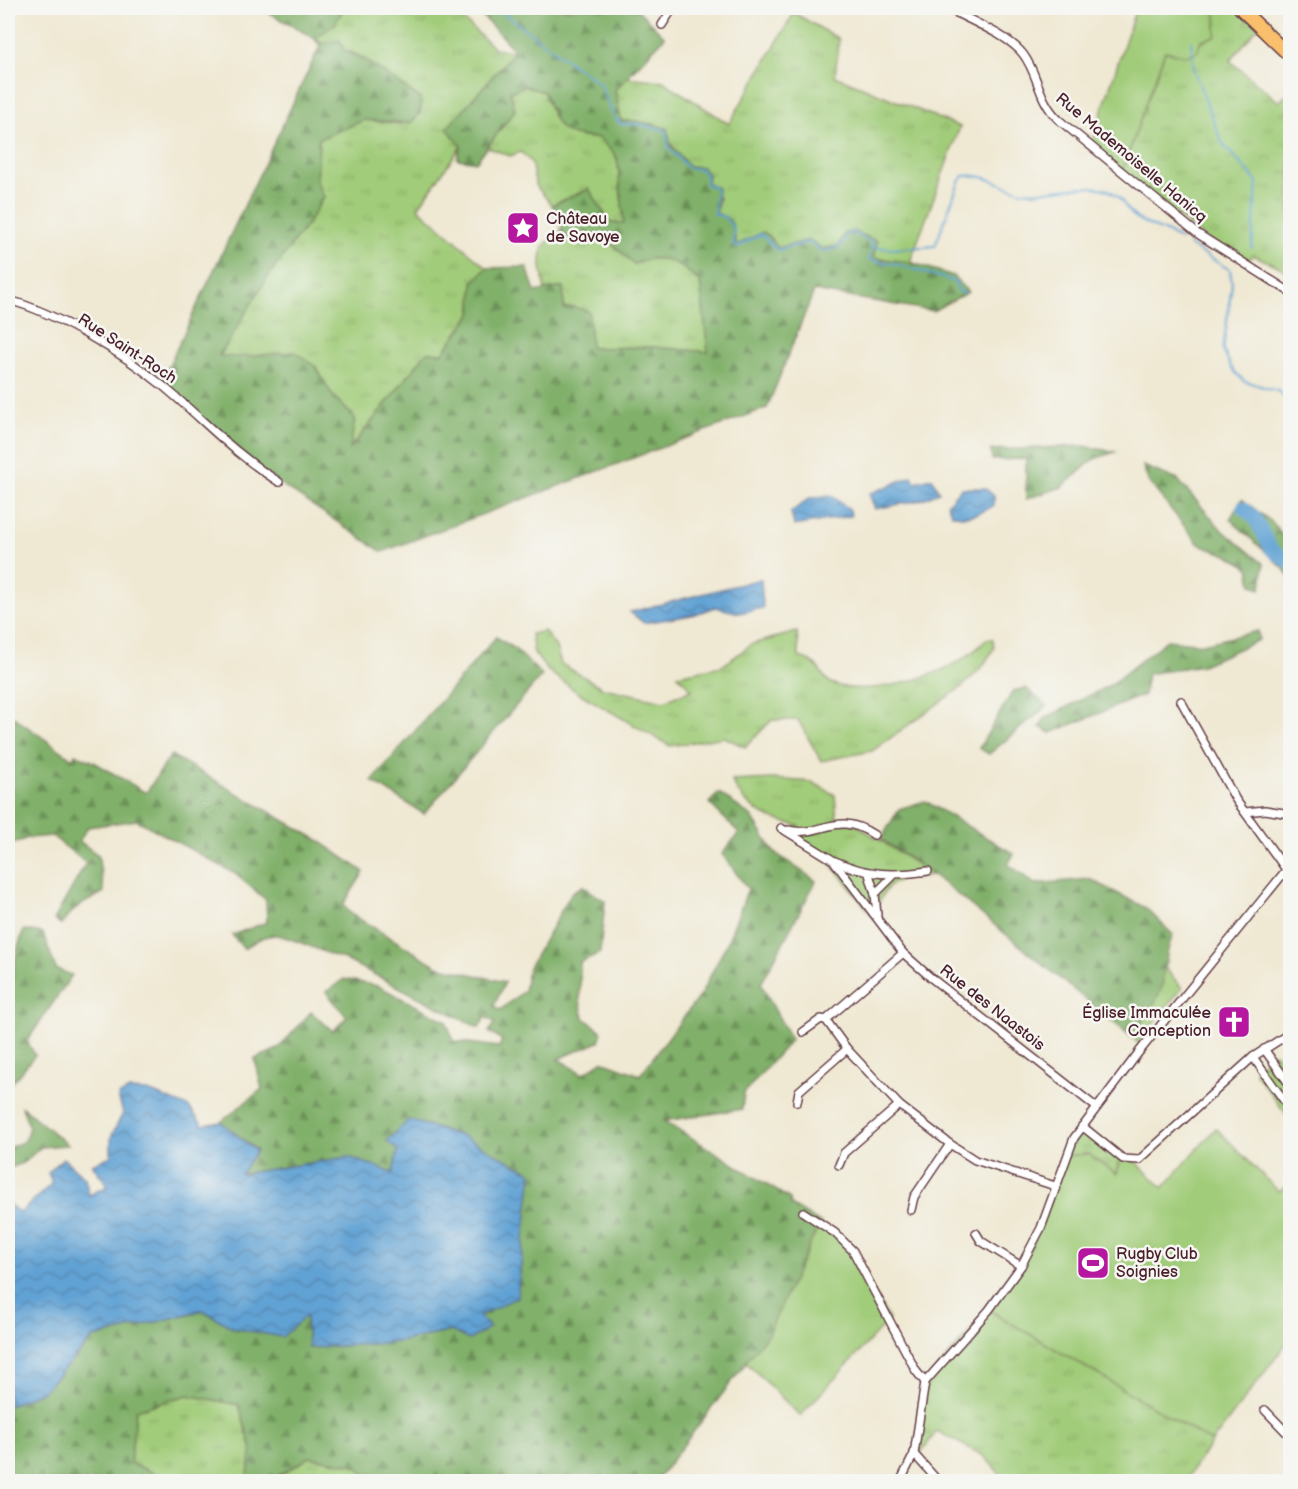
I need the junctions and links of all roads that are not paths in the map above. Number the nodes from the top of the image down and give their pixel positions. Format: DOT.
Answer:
graph roads {
  1 [pos="673,8"];
  2 [pos="947,8"];
  3 [pos="1240,8"];
  4 [pos="662,25"];
  5 [pos="1290,56"];
  6 [pos="1290,292"];
  7 [pos="8,300"];
  8 [pos="279,482"];
  9 [pos="1181,700"];
  10 [pos="1245,812"];
  11 [pos="1290,814"];
  12 [pos="810,830"];
  13 [pos="874,835"];
  14 [pos="805,842"];
  15 [pos="1290,855"];
  16 [pos="833,860"];
  17 [pos="1281,861"];
  18 [pos="928,871"];
  19 [pos="1289,872"];
  20 [pos="869,874"];
  21 [pos="893,876"];
  22 [pos="875,894"];
  23 [pos="879,922"];
  24 [pos="903,953"];
  25 [pos="826,1020"];
  26 [pos="804,1032"];
  27 [pos="1290,1033"];
  28 [pos="847,1049"];
  29 [pos="1264,1049"];
  30 [pos="1253,1058"];
  31 [pos="1290,1085"];
  32 [pos="796,1102"];
  33 [pos="899,1105"];
  34 [pos="1096,1107"];
  35 [pos="1290,1109"];
  36 [pos="1082,1126"];
  37 [pos="950,1144"];
  38 [pos="839,1165"];
  39 [pos="1055,1186"];
  40 [pos="911,1210"];
  41 [pos="803,1212"];
  42 [pos="976,1233"];
  43 [pos="1021,1266"];
  44 [pos="925,1382"];
  45 [pos="1265,1410"];
  46 [pos="1290,1436"];
  47 [pos="914,1454"];
  48 [pos="900,1482"];
  49 [pos="939,1482"];
  1 -- 4 [label="street"];
  2 -- 6 [label="street, Rue Mademoiselle Hanicq"];
  3 -- 5 [label="main road"];
  7 -- 8 [label="street, Rue Saint-Roch"];
  9 -- 10 [label="street"];
  10 -- 11 [label="street"];
  10 -- 17 [label="street"];
  12 -- 13 [label="street, Rue des Naastois"];
  12 -- 14 [label="street"];
  12 -- 14 [label="street, Rue des Naastois"];
  14 -- 16 [label="street, Rue des Naastois"];
  15 -- 17 [label="street"];
  16 -- 20 [label="street, Rue des Naastois"];
  16 -- 23 [label="street, Rue des Naastois"];
  17 -- 19 [label="street"];
  18 -- 21 [label="street, Rue des Naastois"];
  19 -- 34 [label="street"];
  20 -- 21 [label="street, Rue des Naastois"];
  20 -- 22 [label="street, Rue des Naastois"];
  21 -- 22 [label="street"];
  22 -- 23 [label="street, Rue des Naastois"];
  23 -- 24 [label="street, Rue des Naastois"];
  24 -- 25 [label="street"];
  24 -- 34 [label="street, Rue des Naastois"];
  25 -- 26 [label="street"];
  25 -- 28 [label="street"];
  27 -- 29 [label="street"];
  28 -- 32 [label="street"];
  28 -- 33 [label="street"];
  29 -- 30 [label="street"];
  29 -- 31 [label="street"];
  30 -- 35 [label="street"];
  30 -- 36 [label="street"];
  33 -- 37 [label="street"];
  33 -- 38 [label="street"];
  34 -- 36 [label="street"];
  36 -- 39 [label="street"];
  37 -- 39 [label="street"];
  37 -- 40 [label="street"];
  39 -- 43 [label="street"];
  41 -- 44 [label="street"];
  42 -- 43 [label="street"];
  43 -- 44 [label="street"];
  44 -- 47 [label="street"];
  45 -- 46 [label="street"];
  47 -- 48 [label="street"];
  47 -- 49 [label="street"];
}
